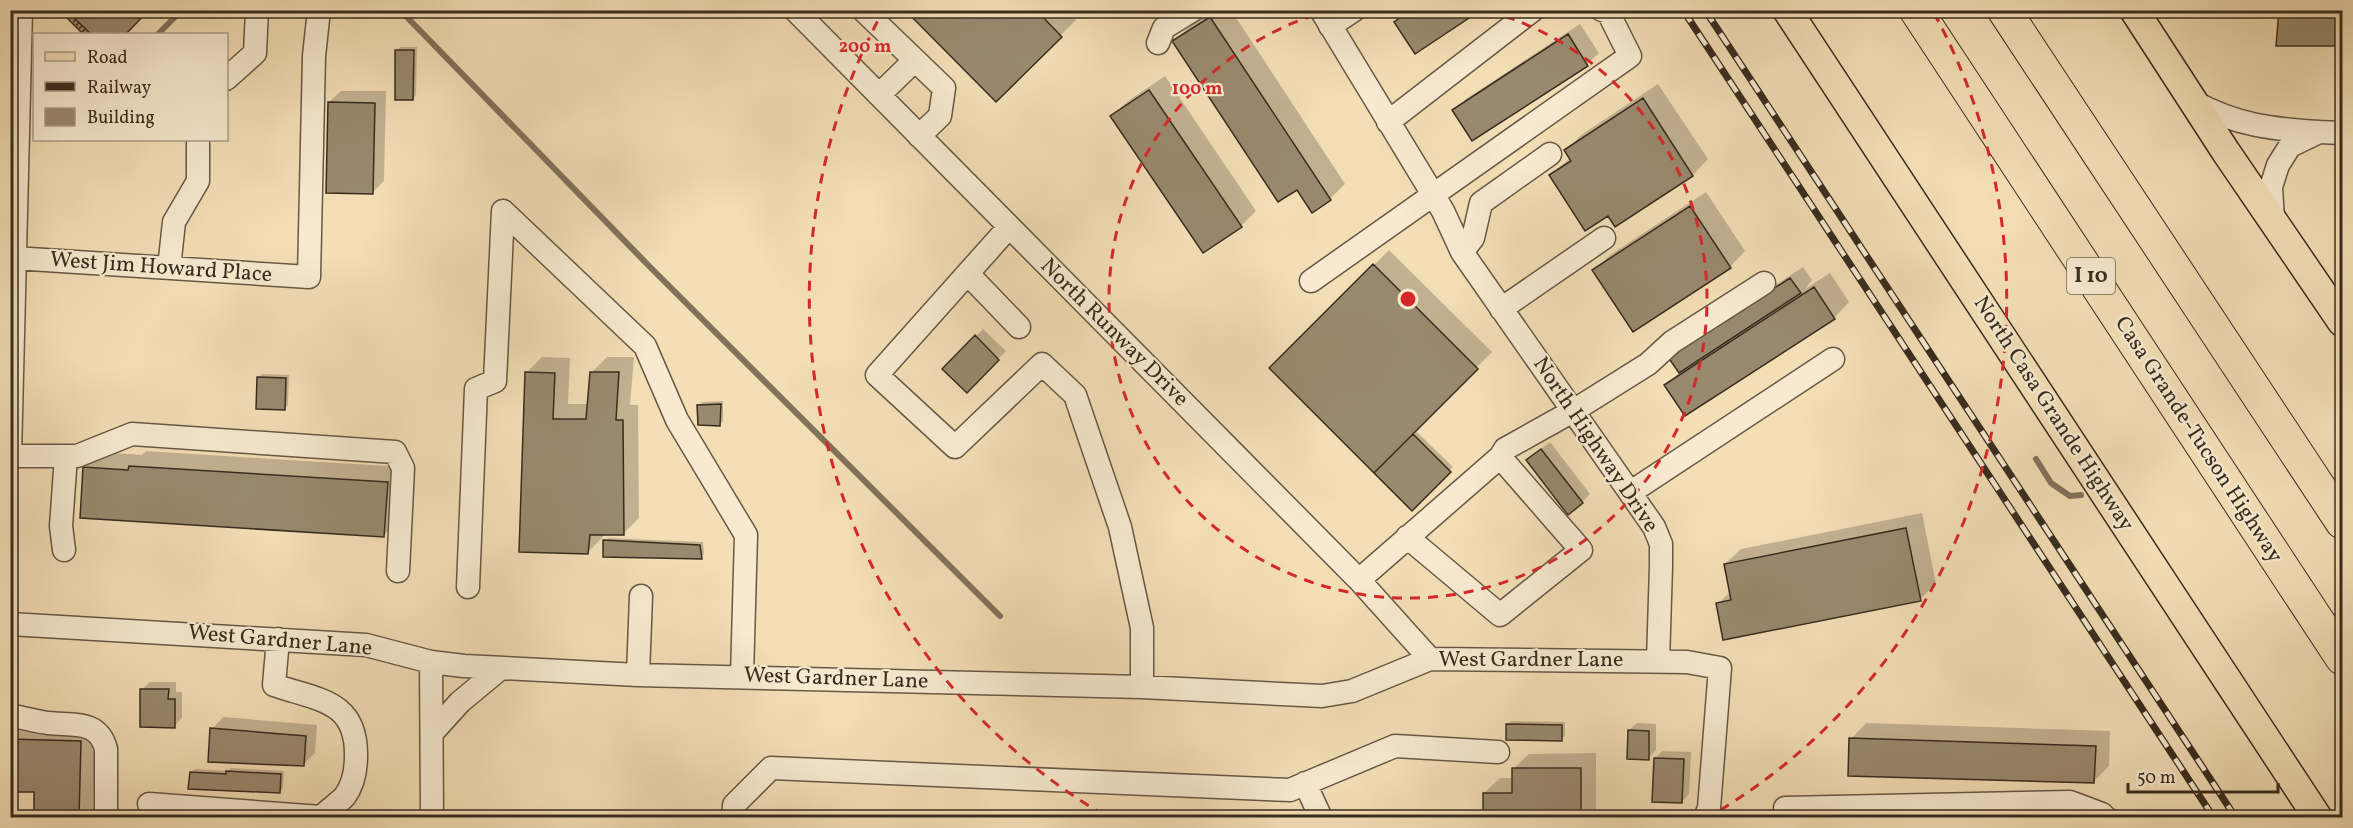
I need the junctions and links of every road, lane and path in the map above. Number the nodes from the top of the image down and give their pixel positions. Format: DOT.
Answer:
graph roads {
  1 [pos="21,10"];
  2 [pos="65,10"];
  3 [pos="257,10"];
  4 [pos="319,10"];
  5 [pos="795,10"];
  6 [pos="863,10"];
  7 [pos="1193,10"];
  8 [pos="1354,10"];
  9 [pos="1533,10"];
  10 [pos="1602,10"];
  11 [pos="1787,10"];
  12 [pos="1916,10"];
  13 [pos="2004,10"];
  14 [pos="2134,10"];
  15 [pos="1326,18"];
  16 [pos="86,33"];
  17 [pos="1158,43"];
  18 [pos="915,60"];
  19 [pos="228,77"];
  20 [pos="879,95"];
  21 [pos="2194,102"];
  22 [pos="1388,122"];
  23 [pos="2319,132"];
  24 [pos="2343,132"];
  25 [pos="920,136"];
  26 [pos="198,141"];
  27 [pos="1550,154"];
  28 [pos="14,165"];
  29 [pos="1432,197"];
  30 [pos="2273,220"];
  31 [pos="1009,227"];
  32 [pos="1604,238"];
  33 [pos="1462,252"];
  34 [pos="14,258"];
  35 [pos="169,268"];
  36 [pos="968,274"];
  37 [pos="1311,281"];
  38 [pos="1764,283"];
  39 [pos="1502,309"];
  40 [pos="2343,322"];
  41 [pos="1019,327"];
  42 [pos="1833,359"];
  43 [pos="1573,411"];
  44 [pos="10,456"];
  45 [pos="66,456"];
  46 [pos="1500,457"];
  47 [pos="1631,492"];
  48 [pos="2343,522"];
  49 [pos="1402,541"];
  50 [pos="64,550"];
  51 [pos="398,571"];
  52 [pos="1359,580"];
  53 [pos="468,587"];
  54 [pos="641,596"];
  55 [pos="10,624"];
  56 [pos="278,639"];
  57 [pos="2343,658"];
  58 [pos="1430,659"];
  59 [pos="1658,661"];
  60 [pos="431,662"];
  61 [pos="501,668"];
  62 [pos="638,675"];
  63 [pos="742,676"];
  64 [pos="1142,687"];
  65 [pos="10,715"];
  66 [pos="432,733"];
  67 [pos="1498,752"];
  68 [pos="1305,783"];
  69 [pos="149,804"];
  70 [pos="1785,808"];
  71 [pos="321,817"];
  72 [pos="106,818"];
  73 [pos="432,818"];
  74 [pos="733,818"];
  75 [pos="1321,818"];
  76 [pos="1705,818"];
  77 [pos="2106,818"];
  78 [pos="2318,818"];
  1 -- 28 [label="street"];
  2 -- 16 [label="path"];
  3 -- 19 [label="street"];
  4 -- 35 [label="street, West Jim Howard Place"];
  5 -- 20 [label="street, North Runway Drive"];
  6 -- 18 [label="street"];
  7 -- 17 [label="street"];
  8 -- 15 [label="street"];
  9 -- 22 [label="street"];
  10 -- 29 [label="street"];
  11 -- 78 [label="main road, North Casa Grande Highway"];
  12 -- 57 [label="highway, Casa Grande-Tucson Highway / I 10"];
  13 -- 48 [label="highway"];
  14 -- 21 [label="main road"];
  15 -- 22 [label="street, North Highway Drive"];
  18 -- 20 [label="street"];
  18 -- 25 [label="street"];
  20 -- 25 [label="street, North Runway Drive"];
  21 -- 23 [label="street"];
  21 -- 30 [label="main road"];
  22 -- 29 [label="street, North Highway Drive"];
  23 -- 24 [label="street"];
  23 -- 30 [label="street"];
  25 -- 31 [label="street, North Runway Drive"];
  26 -- 35 [label="street"];
  27 -- 33 [label="street"];
  28 -- 34 [label="street"];
  29 -- 33 [label="street, North Highway Drive"];
  29 -- 37 [label="street"];
  30 -- 40 [label="main road"];
  31 -- 36 [label="street"];
  31 -- 52 [label="street, North Runway Drive"];
  32 -- 39 [label="street"];
  33 -- 39 [label="street, North Highway Drive"];
  34 -- 35 [label="street, West Jim Howard Place"];
  34 -- 44 [label="street"];
  36 -- 41 [label="street"];
  36 -- 64 [label="street"];
  38 -- 43 [label="street"];
  39 -- 43 [label="street, North Highway Drive"];
  42 -- 47 [label="street"];
  43 -- 46 [label="street"];
  43 -- 47 [label="street, North Highway Drive"];
  44 -- 45 [label="street"];
  45 -- 50 [label="street"];
  45 -- 51 [label="street"];
  46 -- 49 [label="street"];
  46 -- 49 [label="street"];
  47 -- 59 [label="street, North Highway Drive"];
  49 -- 52 [label="street"];
  52 -- 58 [label="street, North Runway Drive"];
  53 -- 63 [label="street"];
  54 -- 62 [label="street"];
  55 -- 56 [label="street, West Gardner Lane"];
  56 -- 60 [label="street, West Gardner Lane"];
  56 -- 71 [label="street"];
  58 -- 59 [label="street, West Gardner Lane"];
  58 -- 64 [label="street, West Gardner Lane"];
  59 -- 76 [label="street, West Gardner Lane"];
  60 -- 61 [label="street, West Gardner Lane"];
  60 -- 66 [label="street"];
  61 -- 62 [label="street, West Gardner Lane"];
  61 -- 66 [label="street"];
  62 -- 63 [label="street, West Gardner Lane"];
  63 -- 64 [label="street, West Gardner Lane"];
  65 -- 72 [label="street"];
  66 -- 73 [label="street"];
  67 -- 68 [label="street"];
  68 -- 74 [label="street"];
  68 -- 75 [label="street"];
  69 -- 71 [label="street"];
  70 -- 77 [label="street"];
}
